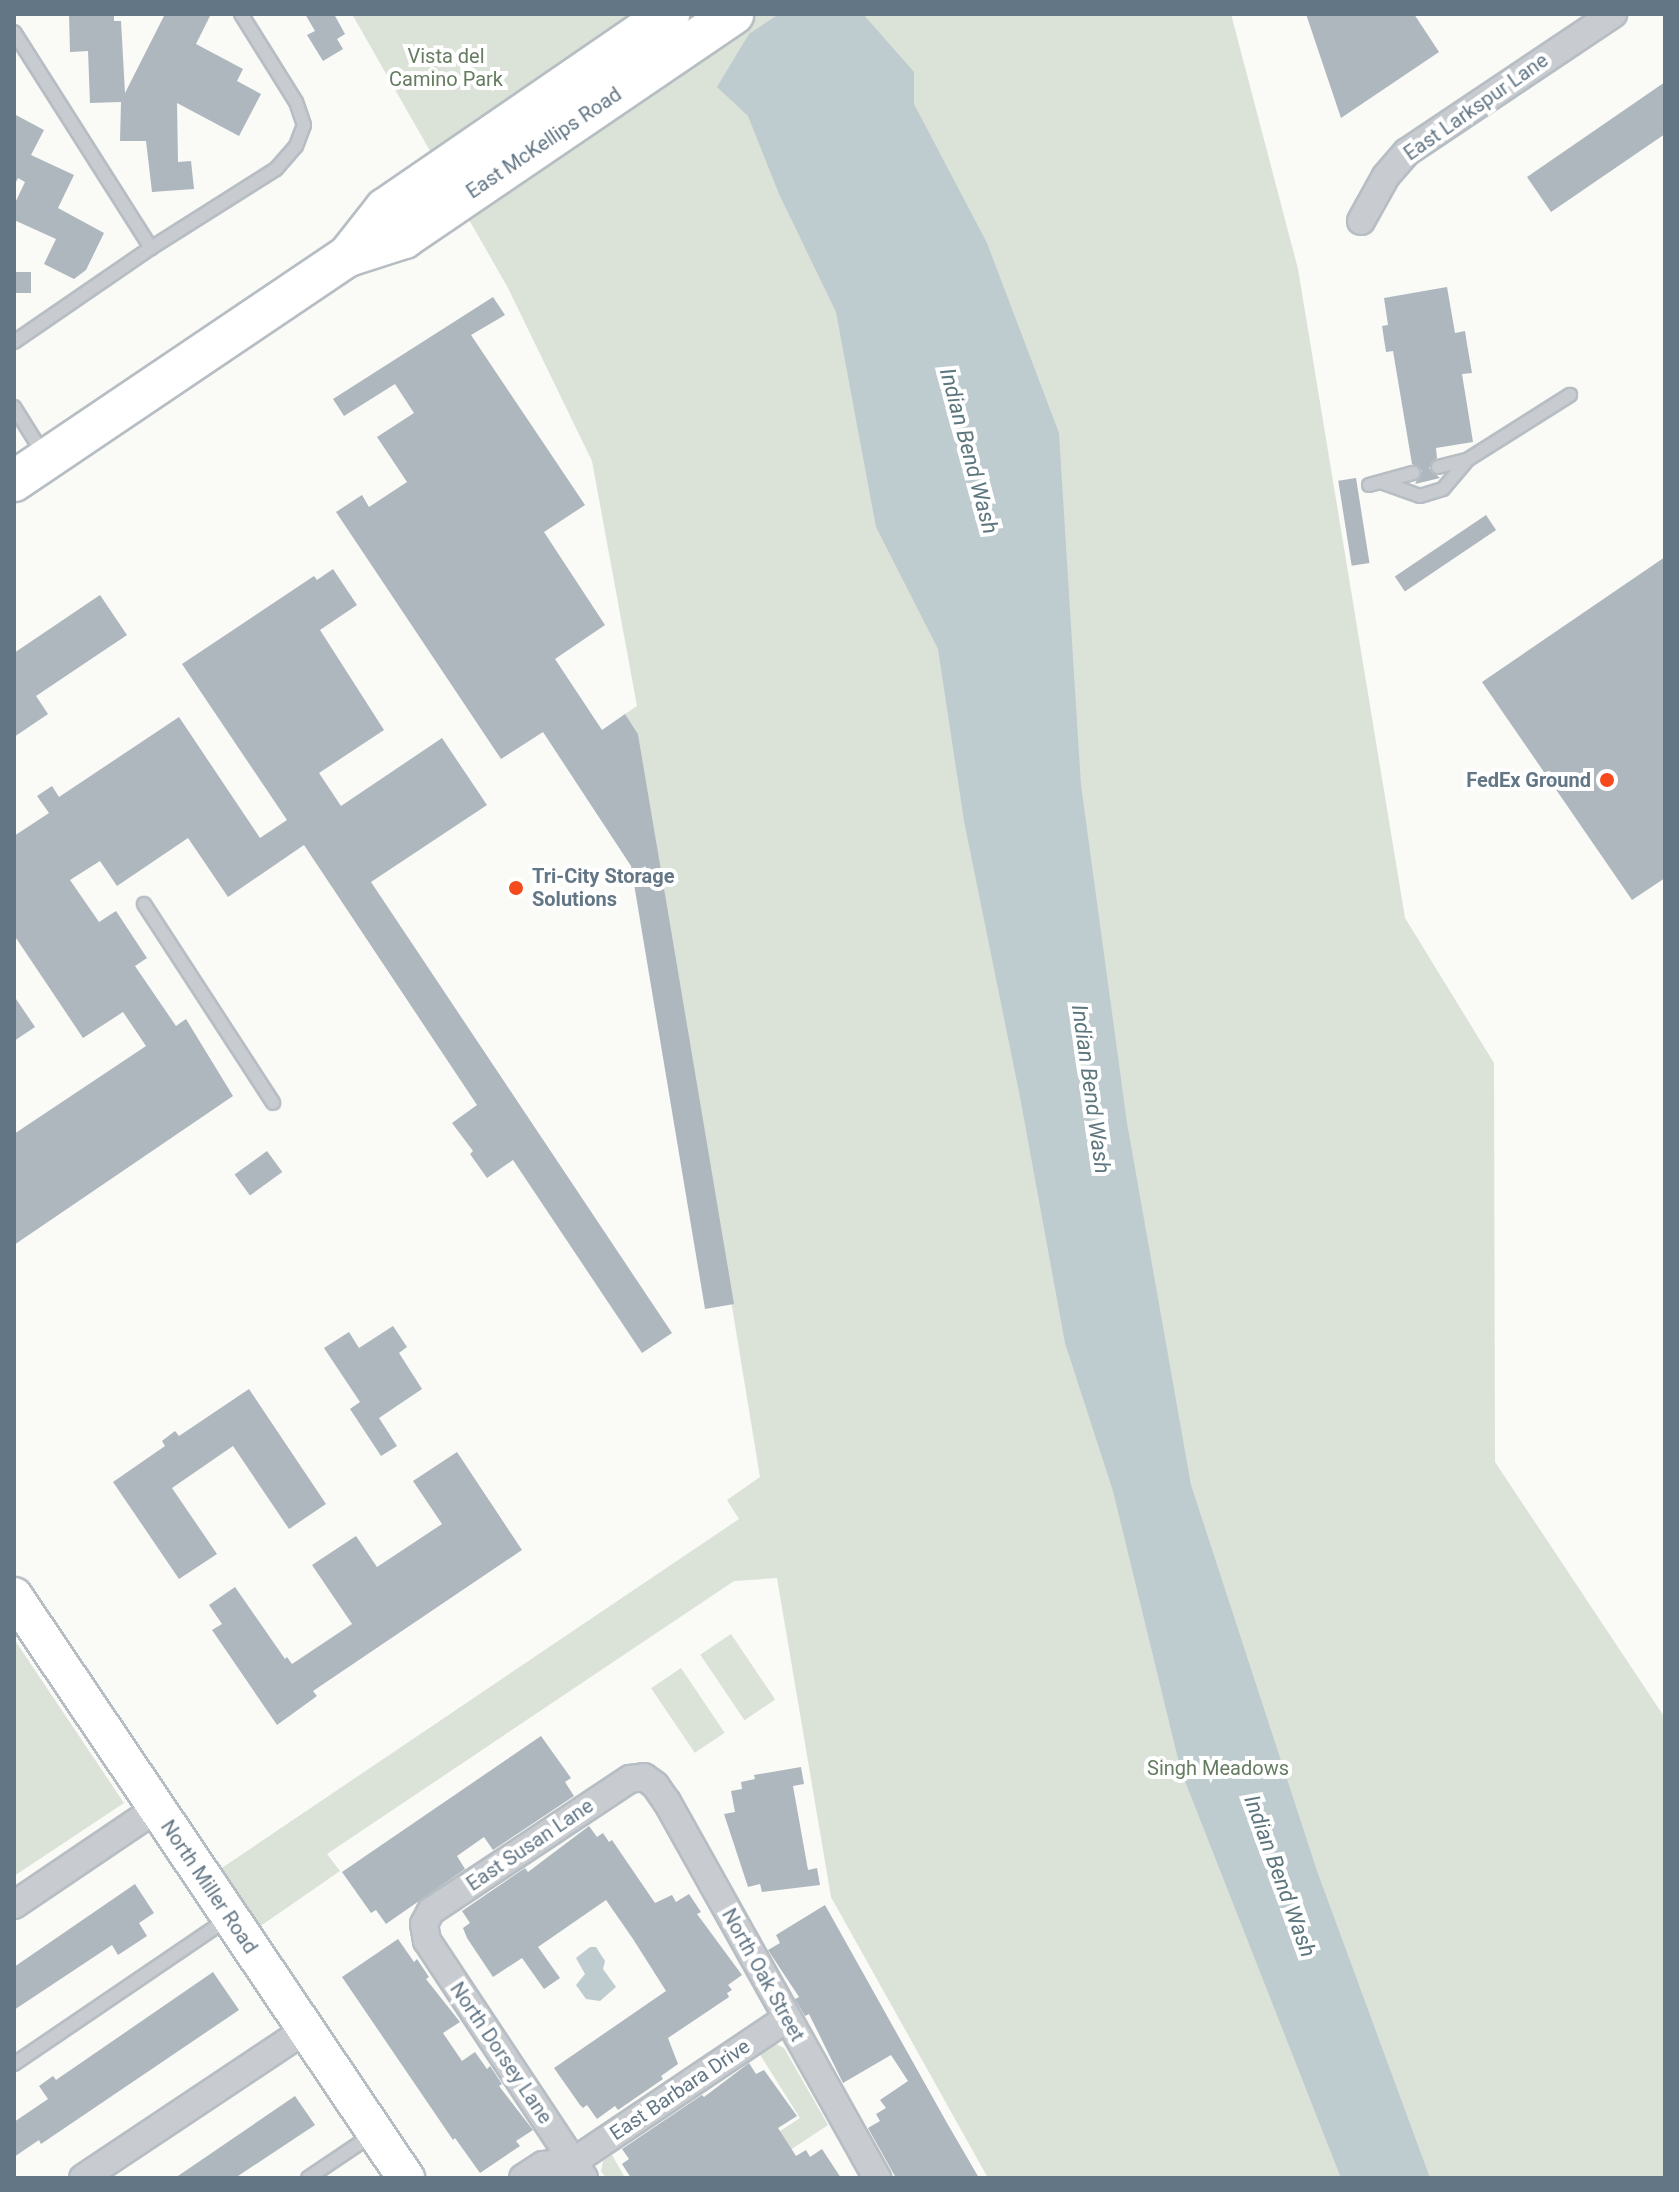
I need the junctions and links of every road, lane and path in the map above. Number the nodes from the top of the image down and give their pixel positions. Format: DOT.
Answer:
graph roads {
  1 [pos="241,14"];
  2 [pos="669,14"];
  3 [pos="733,14"];
  4 [pos="1613,14"];
  5 [pos="14,32"];
  6 [pos="1361,221"];
  7 [pos="151,248"];
  8 [pos="348,256"];
  9 [pos="14,342"];
  10 [pos="1570,395"];
  11 [pos="14,407"];
  12 [pos="47,459"];
  13 [pos="1467,460"];
  14 [pos="1438,467"];
  15 [pos="1413,473"];
  16 [pos="14,481"];
  17 [pos="144,904"];
  18 [pos="273,1103"];
  19 [pos="14,1596"];
  20 [pos="644,1777"];
  21 [pos="156,1809"];
  22 [pos="14,1905"];
  23 [pos="229,1918"];
  24 [pos="424,1924"];
  25 [pos="787,2018"];
  26 [pos="305,2030"];
  27 [pos="14,2064"];
  28 [pos="375,2132"];
  29 [pos="573,2173"];
  30 [pos="530,2176"];
  31 [pos="83,2178"];
  32 [pos="308,2178"];
  33 [pos="406,2178"];
  34 [pos="877,2178"];
  1 -- 7 [label="lane"];
  2 -- 8 [label="main road, East McKellips Road"];
  3 -- 8 [label="main road, East McKellips Road"];
  4 -- 6 [label="street, East Larkspur Lane"];
  5 -- 7 [label="lane"];
  7 -- 9 [label="lane"];
  8 -- 12 [label="main road, East McKellips Road"];
  10 -- 13 [label="lane"];
  11 -- 12 [label="lane"];
  12 -- 16 [label="main road, East McKellips Road"];
  13 -- 14 [label="lane"];
  13 -- 15 [label="lane"];
  17 -- 18 [label="lane"];
  19 -- 21 [label="street, North Miller Road"];
  20 -- 24 [label="street, East Susan Lane"];
  20 -- 25 [label="street, North Oak Street"];
  21 -- 22 [label="street"];
  21 -- 23 [label="street, North Miller Road"];
  23 -- 26 [label="street, North Miller Road"];
  23 -- 27 [label="lane"];
  24 -- 29 [label="street, North Dorsey Lane"];
  25 -- 29 [label="street, East Barbara Drive"];
  25 -- 34 [label="street, North Oak Street"];
  26 -- 28 [label="street, North Miller Road"];
  26 -- 31 [label="street"];
  28 -- 32 [label="lane"];
  28 -- 33 [label="street, North Miller Road"];
  29 -- 30 [label="street, East Barbara Drive"];
}
